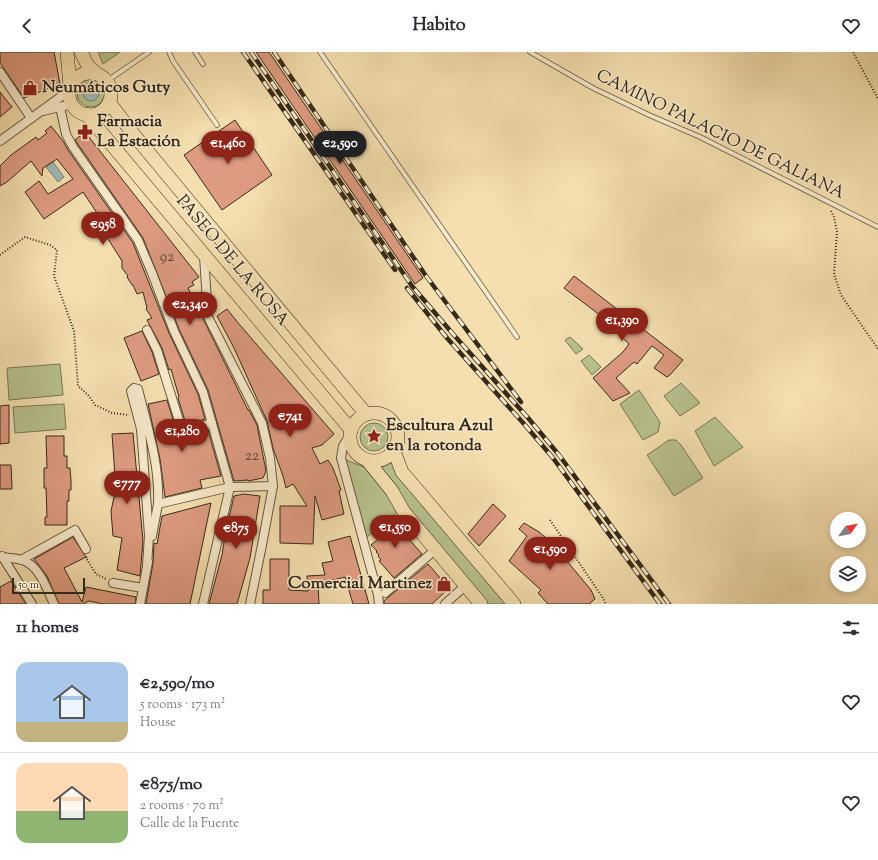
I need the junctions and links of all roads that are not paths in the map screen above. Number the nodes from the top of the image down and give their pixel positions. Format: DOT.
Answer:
graph roads {
  1 [pos="67,52"];
  2 [pos="82,52"];
  3 [pos="149,52"];
  4 [pos="166,52"];
  5 [pos="195,52"];
  6 [pos="320,52"];
  7 [pos="530,52"];
  8 [pos="203,64"];
  9 [pos="0,72"];
  10 [pos="101,77"];
  11 [pos="70,88"];
  12 [pos="109,102"];
  13 [pos="66,106"];
  14 [pos="39,112"];
  15 [pos="86,114"];
  16 [pos="31,118"];
  17 [pos="217,125"];
  18 [pos="0,141"];
  19 [pos="878,228"];
  20 [pos="204,256"];
  21 [pos="147,330"];
  22 [pos="517,337"];
  23 [pos="366,414"];
  24 [pos="212,423"];
  25 [pos="351,432"];
  26 [pos="394,451"];
  27 [pos="368,460"];
  28 [pos="273,486"];
  29 [pos="230,488"];
  30 [pos="158,504"];
  31 [pos="86,549"];
  32 [pos="435,550"];
  33 [pos="1,557"];
  34 [pos="22,560"];
  35 [pos="147,566"];
  36 [pos="114,583"];
  37 [pos="466,586"];
  38 [pos="143,588"];
  39 [pos="385,593"];
  40 [pos="32,604"];
  41 [pos="54,604"];
  42 [pos="140,604"];
  43 [pos="203,604"];
  44 [pos="250,604"];
  45 [pos="379,604"];
  46 [pos="445,604"];
  47 [pos="482,604"];
  48 [pos="514,604"];
  1 -- 11 [label="main road"];
  2 -- 10 [label="main road"];
  3 -- 10 [label="lane"];
  4 -- 17 [label="lane"];
  5 -- 8 [label="lane"];
  6 -- 22 [label="lane"];
  7 -- 19 [label="lane, CAMINO PALACIO DE GALIANA"];
  9 -- 16 [label="street"];
  10 -- 11 [label="main road"];
  10 -- 12 [label="main road"];
  11 -- 13 [label="main road"];
  11 -- 14 [label="street"];
  12 -- 15 [label="main road"];
  12 -- 23 [label="main road, PASEO DE LA ROSA"];
  13 -- 14 [label="street"];
  13 -- 15 [label="main road, PASEO DE LA ROSA"];
  13 -- 24 [label="street"];
  14 -- 16 [label="street"];
  15 -- 20 [label="main road, PASEO DE LA ROSA"];
  16 -- 18 [label="street"];
  20 -- 25 [label="main road, PASEO DE LA ROSA"];
  20 -- 28 [label="street"];
  21 -- 24 [label="street"];
  23 -- 25 [label="main road"];
  23 -- 26 [label="main road"];
  24 -- 29 [label="street"];
  25 -- 27 [label="main road, PASEO DE LA ROSA"];
  25 -- 45 [label="street"];
  26 -- 27 [label="main road"];
  26 -- 48 [label="main road"];
  27 -- 32 [label="main road, PASEO DE LA ROSA"];
  28 -- 29 [label="street"];
  28 -- 44 [label="street"];
  29 -- 30 [label="street"];
  29 -- 43 [label="street"];
  30 -- 35 [label="street"];
  30 -- 35 [label="street"];
  31 -- 34 [label="street"];
  32 -- 37 [label="main road, PASEO DE LA ROSA"];
  32 -- 39 [label="street"];
  33 -- 34 [label="street"];
  33 -- 40 [label="street"];
  34 -- 41 [label="street"];
  35 -- 38 [label="street"];
  36 -- 38 [label="street"];
  37 -- 46 [label="street"];
  37 -- 47 [label="main road, PASEO DE LA ROSA"];
  38 -- 42 [label="street"];
}
